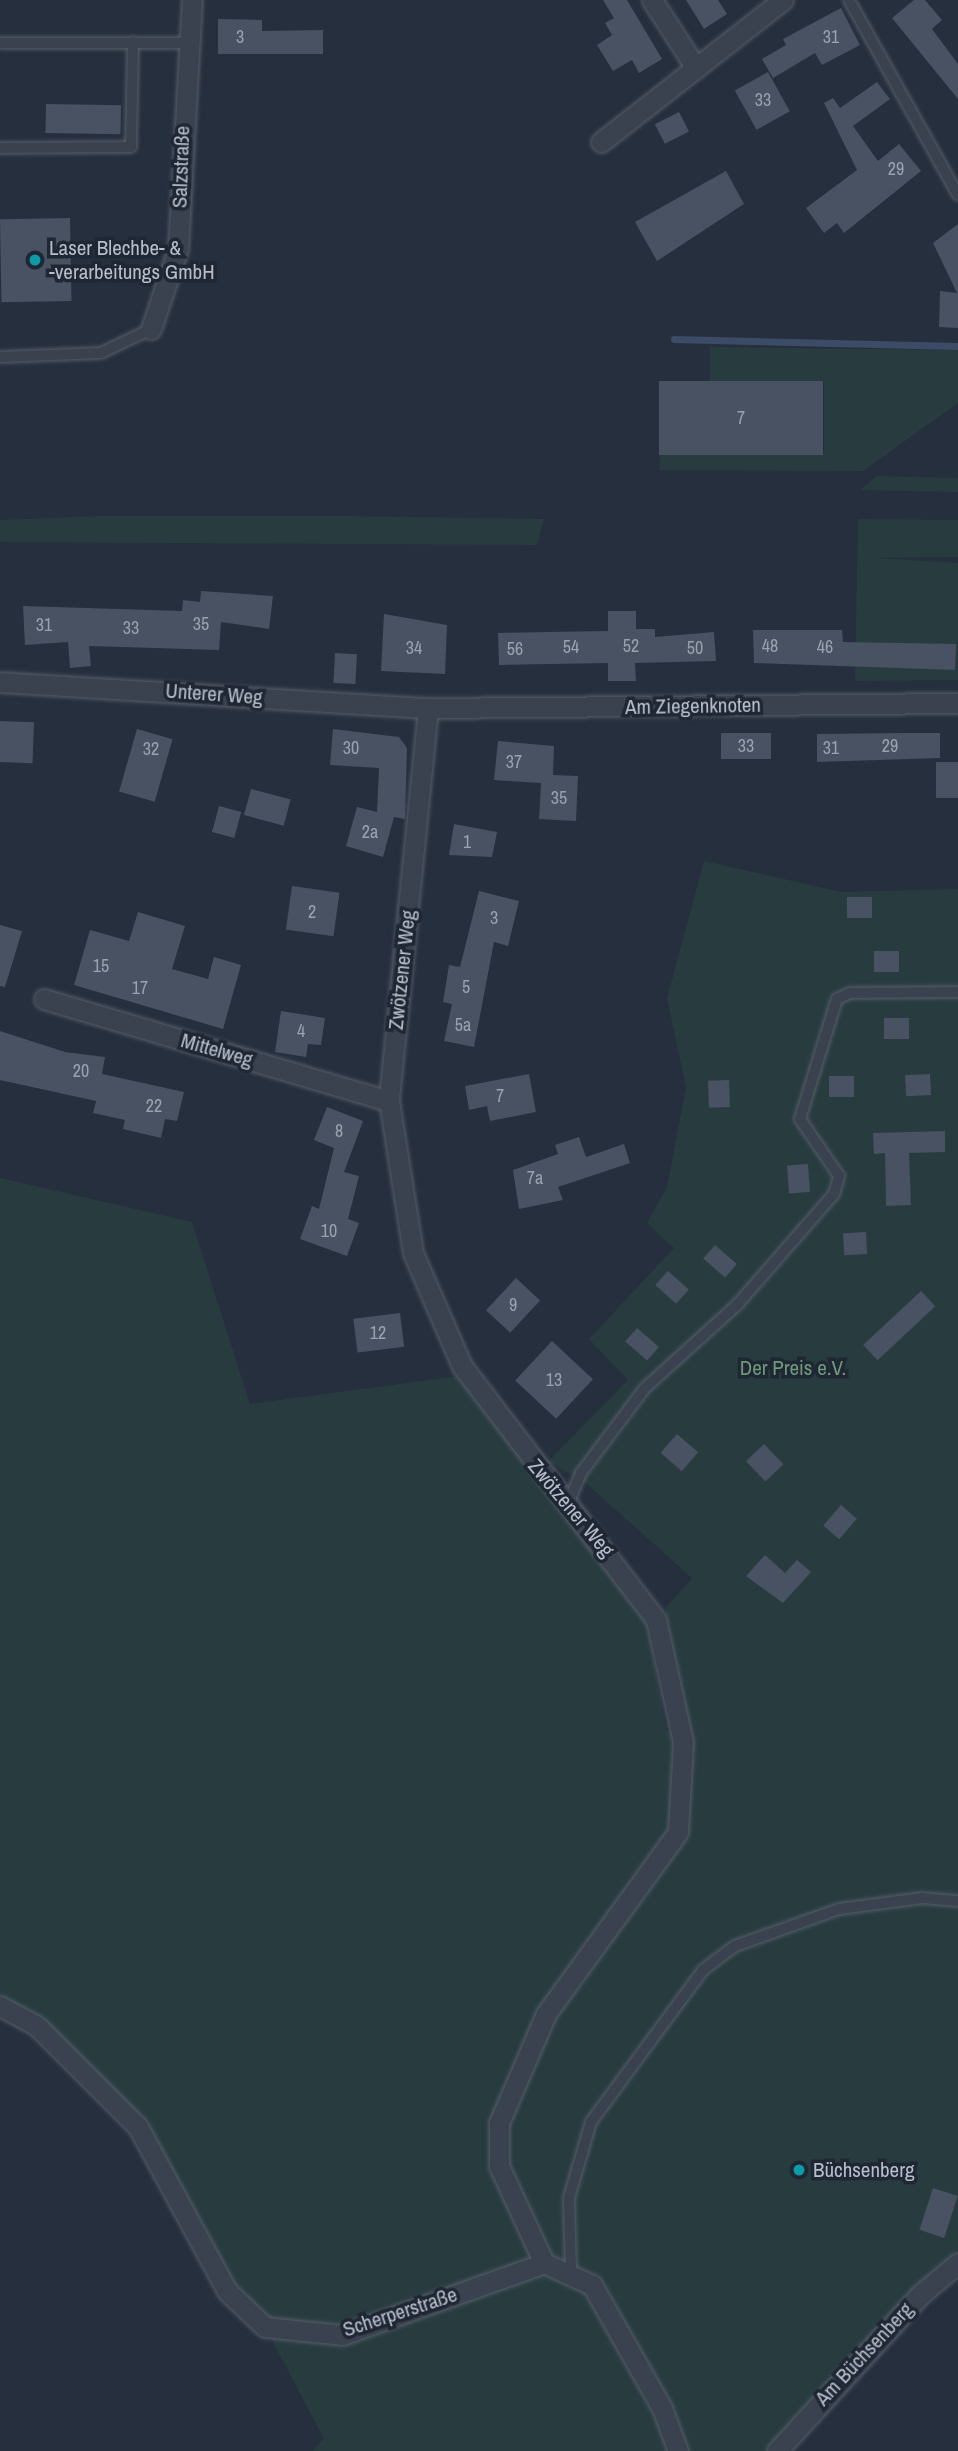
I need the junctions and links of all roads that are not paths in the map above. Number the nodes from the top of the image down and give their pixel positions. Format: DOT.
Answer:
graph roads {
  1 [pos="192,0"];
  2 [pos="652,0"];
  3 [pos="783,0"];
  4 [pos="849,0"];
  5 [pos="133,42"];
  6 [pos="0,43"];
  7 [pos="188,43"];
  8 [pos="696,68"];
  9 [pos="601,142"];
  10 [pos="0,148"];
  11 [pos="958,195"];
  12 [pos="151,329"];
  13 [pos="0,357"];
  14 [pos="0,682"];
  15 [pos="958,703"];
  16 [pos="428,708"];
  17 [pos="958,992"];
  18 [pos="44,999"];
  19 [pos="389,1101"];
  20 [pos="567,1507"];
  21 [pos="958,1901"];
  22 [pos="0,2006"];
  23 [pos="544,2263"];
  24 [pos="958,2263"];
  25 [pos="571,2271"];
  26 [pos="678,2451"];
  27 [pos="777,2451"];
  1 -- 7 [label="street, Salzstraße"];
  2 -- 8 [label="street"];
  3 -- 8 [label="street"];
  4 -- 11 [label="lane"];
  5 -- 6 [label="lane"];
  5 -- 7 [label="lane"];
  5 -- 10 [label="lane"];
  7 -- 12 [label="street, Salzstraße"];
  8 -- 9 [label="street"];
  12 -- 13 [label="lane"];
  14 -- 16 [label="street, Unterer Weg"];
  15 -- 16 [label="street, Am Ziegenknoten"];
  16 -- 19 [label="street, Zwötzener Weg"];
  17 -- 20 [label="lane"];
  18 -- 19 [label="street, Mittelweg"];
  19 -- 20 [label="street, Zwötzener Weg"];
  20 -- 23 [label="street, Zwötzener Weg"];
  21 -- 25 [label="lane"];
  22 -- 23 [label="street, Scherperstraße"];
  23 -- 25 [label="street"];
  24 -- 27 [label="street, Am Büchsenberg"];
  25 -- 26 [label="street"];
}
